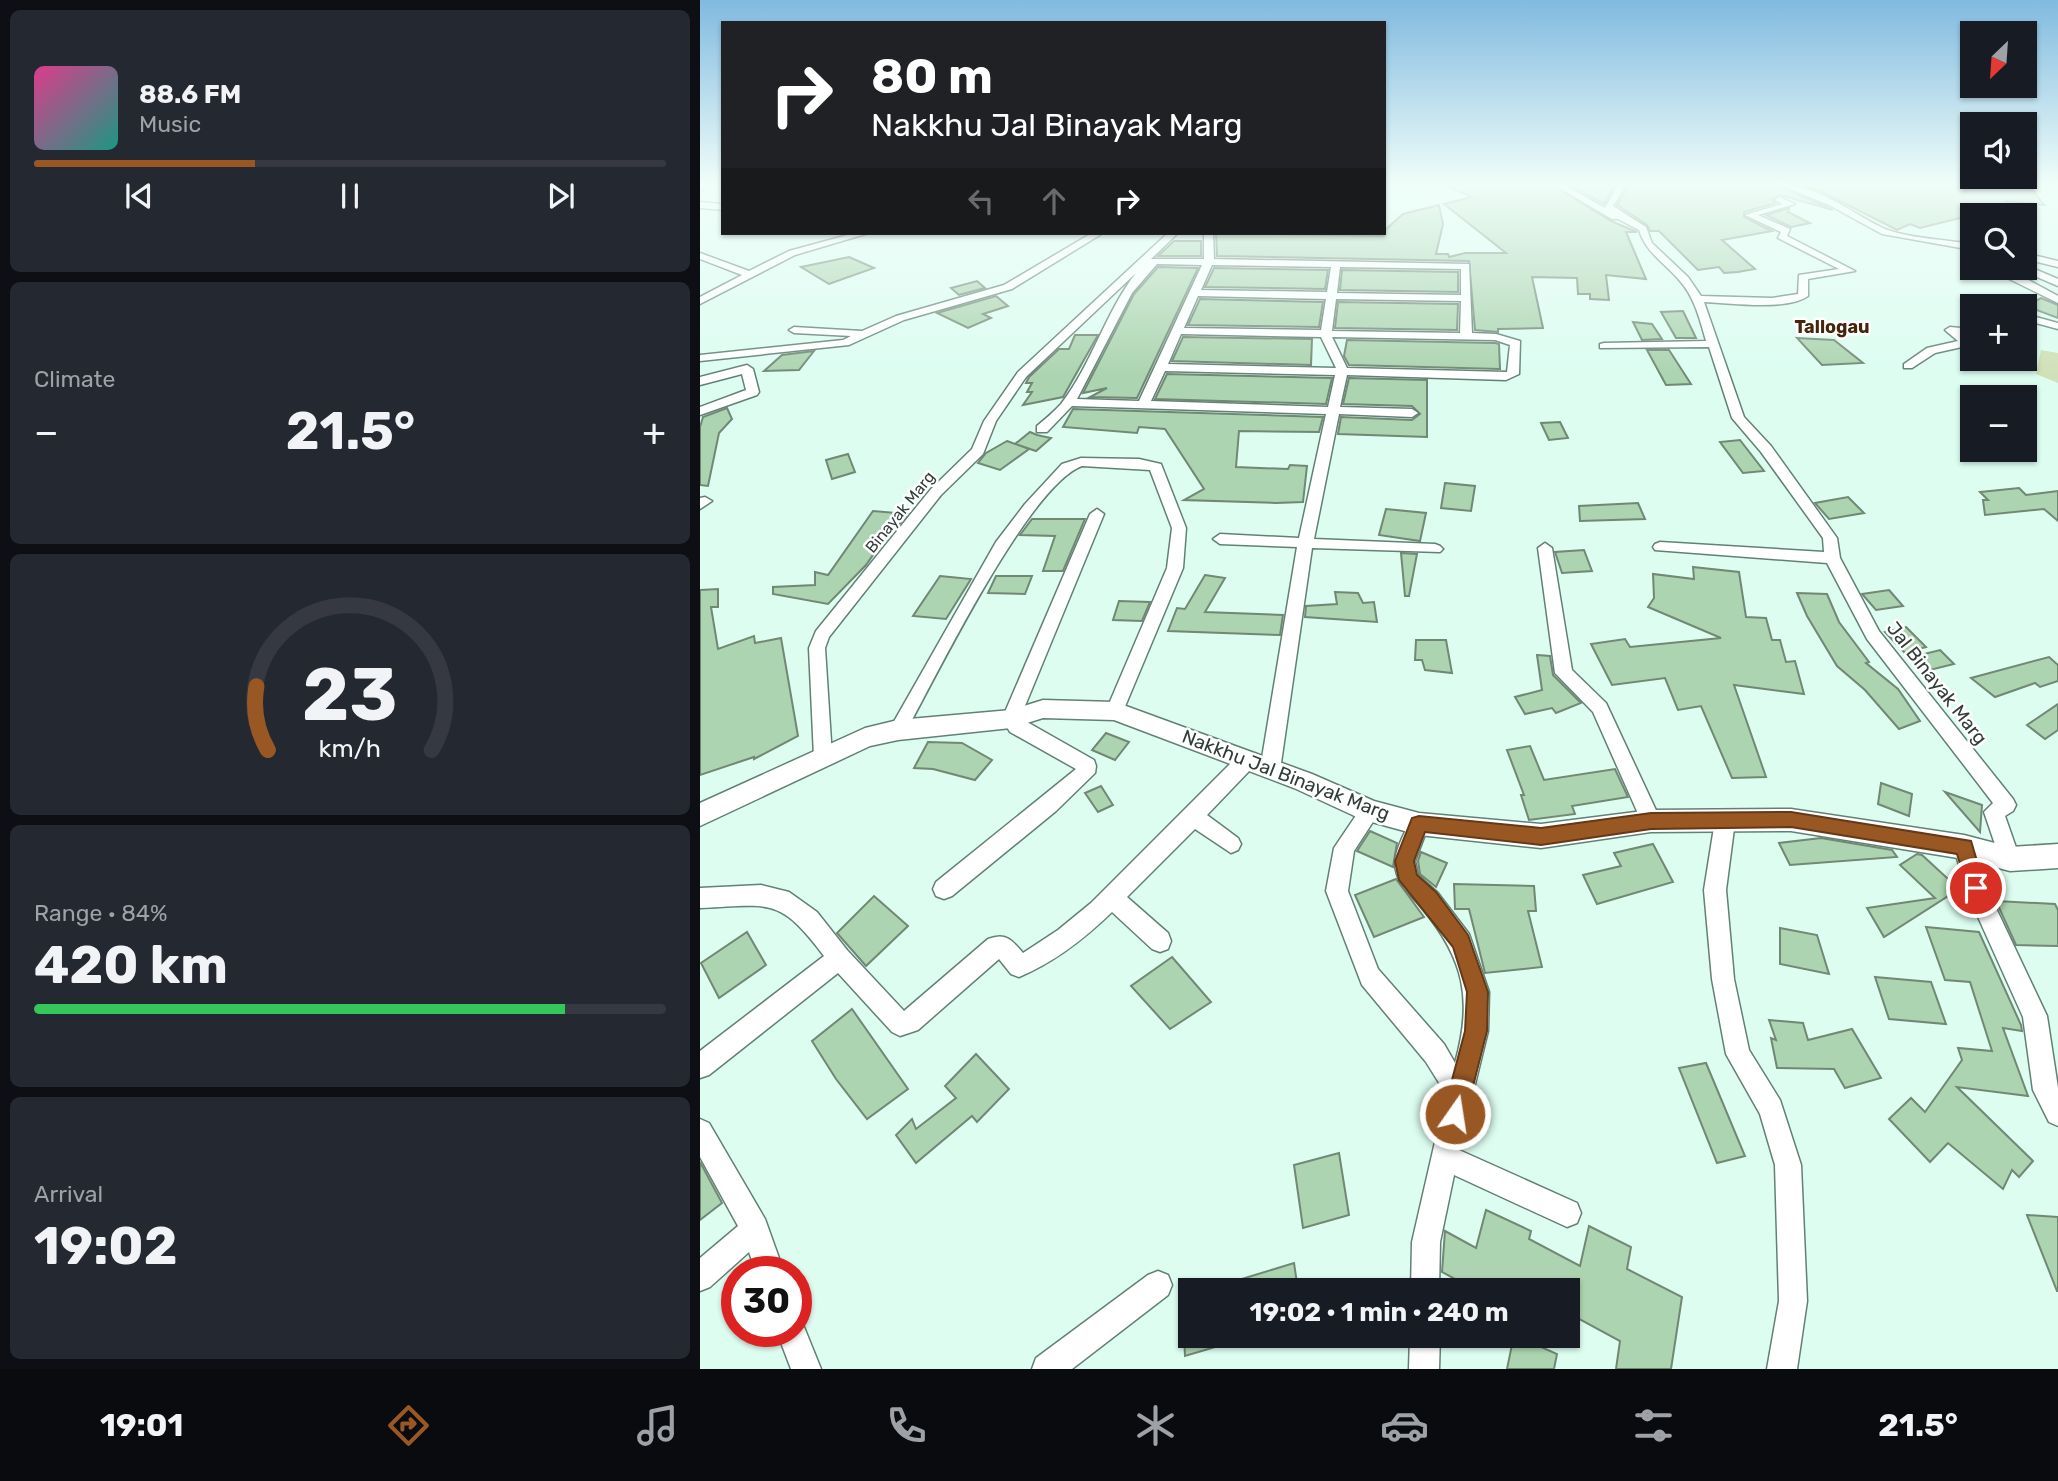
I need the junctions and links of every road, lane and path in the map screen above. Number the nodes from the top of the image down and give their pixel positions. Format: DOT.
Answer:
graph roads {
  1 [pos="806,249"];
  2 [pos="1072,249"];
  3 [pos="1156,249"];
  4 [pos="1209,249"];
  5 [pos="1653,249"];
  6 [pos="1806,249"];
  7 [pos="700,256"];
  8 [pos="2037,259"];
  9 [pos="1209,261"];
  10 [pos="2055,263"];
  11 [pos="1336,264"];
  12 [pos="2037,273"];
  13 [pos="750,275"];
  14 [pos="2018,280"];
  15 [pos="2058,282"];
  16 [pos="1193,293"];
  17 [pos="1331,296"];
  18 [pos="1464,298"];
  19 [pos="1698,299"];
  20 [pos="2058,300"];
  21 [pos="700,301"];
  22 [pos="2037,320"];
  23 [pos="2058,326"];
  24 [pos="794,330"];
  25 [pos="1175,331"];
  26 [pos="1960,331"];
  27 [pos="1326,332"];
  28 [pos="865,334"];
  29 [pos="1466,335"];
  30 [pos="1960,338"];
  31 [pos="1712,344"];
  32 [pos="1960,344"];
  33 [pos="1605,346"];
  34 [pos="700,358"];
  35 [pos="1908,366"];
  36 [pos="1160,367"];
  37 [pos="1342,369"];
  38 [pos="700,381"];
  39 [pos="1068,402"];
  40 [pos="1143,406"];
  41 [pos="700,411"];
  42 [pos="1335,411"];
  43 [pos="1412,413"];
  44 [pos="1042,429"];
  45 [pos="1097,514"];
  46 [pos="1220,540"];
  47 [pos="1306,541"];
  48 [pos="1660,547"];
  49 [pos="1435,548"];
  50 [pos="1545,548"];
  51 [pos="1832,558"];
  52 [pos="1115,710"];
  53 [pos="1011,719"];
  54 [pos="898,730"];
  55 [pos="823,757"];
  56 [pos="1245,762"];
  57 [pos="1270,770"];
  58 [pos="1370,811"];
  59 [pos="700,815"];
  60 [pos="1193,816"];
  61 [pos="1651,821"];
  62 [pos="1725,821"];
  63 [pos="1419,824"];
  64 [pos="1231,844"];
  65 [pos="1964,847"];
  66 [pos="2058,856"];
  67 [pos="2010,859"];
  68 [pos="944,889"];
  69 [pos="700,898"];
  70 [pos="1112,898"];
  71 [pos="1160,941"];
  72 [pos="839,958"];
  73 [pos="700,1066"];
  74 [pos="1459,1092"];
  75 [pos="2058,1113"];
  76 [pos="702,1138"];
  77 [pos="1446,1158"];
  78 [pos="1567,1213"];
  79 [pos="755,1229"];
  80 [pos="764,1256"];
  81 [pos="700,1277"];
  82 [pos="1425,1278"];
  83 [pos="1158,1286"];
  84 [pos="798,1347"];
  85 [pos="1425,1348"];
  86 [pos="806,1369"];
  87 [pos="1047,1369"];
  88 [pos="1424,1369"];
  89 [pos="1782,1369"];
  1 -- 13 [label="street"];
  2 -- 28 [label="street"];
  3 -- 55 [label="street, Binayak Marg"];
  4 -- 9 [label="street"];
  5 -- 19 [label="street, Jal Binayak Marg"];
  6 -- 19 [label="street"];
  7 -- 13 [label="street"];
  8 -- 10 [label="street"];
  9 -- 11 [label="street"];
  9 -- 16 [label="street"];
  9 -- 39 [label="street"];
  11 -- 17 [label="street"];
  11 -- 18 [label="street"];
  12 -- 15 [label="street"];
  13 -- 21 [label="street"];
  14 -- 20 [label="street"];
  16 -- 17 [label="street"];
  16 -- 25 [label="street"];
  17 -- 18 [label="street"];
  17 -- 27 [label="street"];
  18 -- 29 [label="street"];
  19 -- 31 [label="street, Jal Binayak Marg"];
  22 -- 23 [label="street"];
  24 -- 28 [label="street"];
  25 -- 27 [label="street"];
  25 -- 36 [label="street"];
  26 -- 30 [label="street"];
  27 -- 29 [label="street"];
  27 -- 37 [label="street"];
  28 -- 34 [label="street"];
  29 -- 37 [label="street"];
  31 -- 33 [label="street"];
  31 -- 51 [label="street, Jal Binayak Marg"];
  32 -- 35 [label="street"];
  36 -- 37 [label="street"];
  36 -- 40 [label="street"];
  37 -- 42 [label="street"];
  38 -- 41 [label="street"];
  39 -- 40 [label="street"];
  39 -- 44 [label="street"];
  40 -- 42 [label="street"];
  42 -- 43 [label="street"];
  42 -- 47 [label="street"];
  45 -- 53 [label="street"];
  46 -- 47 [label="street"];
  47 -- 49 [label="street"];
  47 -- 57 [label="street"];
  48 -- 51 [label="street"];
  50 -- 61 [label="street"];
  51 -- 67 [label="street, Jal Binayak Marg"];
  52 -- 53 [label="street, Nakkhu Jal Binayak Marg"];
  52 -- 54 [label="street"];
  52 -- 56 [label="street, Nakkhu Jal Binayak Marg"];
  53 -- 54 [label="street, Nakkhu Jal Binayak Marg"];
  53 -- 68 [label="street"];
  54 -- 55 [label="street, Nakkhu Jal Binayak Marg"];
  55 -- 59 [label="street, Nakkhu Jal Binayak Marg"];
  56 -- 57 [label="street, Nakkhu Jal Binayak Marg"];
  56 -- 60 [label="street"];
  57 -- 58 [label="street, Nakkhu Jal Binayak Marg"];
  58 -- 63 [label="street, Nakkhu Jal Binayak Marg"];
  58 -- 74 [label="street"];
  60 -- 64 [label="street"];
  60 -- 70 [label="street"];
  61 -- 62 [label="street, Nakkhu Jal Binayak Marg"];
  61 -- 63 [label="street, Nakkhu Jal Binayak Marg"];
  62 -- 65 [label="street, Nakkhu Jal Binayak Marg"];
  62 -- 89 [label="street"];
  63 -- 74 [label="street"];
  65 -- 67 [label="street, Nakkhu Jal Binayak Marg"];
  65 -- 75 [label="street"];
  66 -- 67 [label="street, Nakkhu Jal Binayak Marg"];
  69 -- 72 [label="street"];
  70 -- 71 [label="street"];
  70 -- 72 [label="street"];
  72 -- 73 [label="street"];
  74 -- 77 [label="street"];
  76 -- 79 [label="street"];
  77 -- 78 [label="street"];
  77 -- 82 [label="street"];
  79 -- 80 [label="street"];
  79 -- 81 [label="street"];
  83 -- 87 [label="street"];
  84 -- 86 [label="street"];
  85 -- 88 [label="street"];
}
